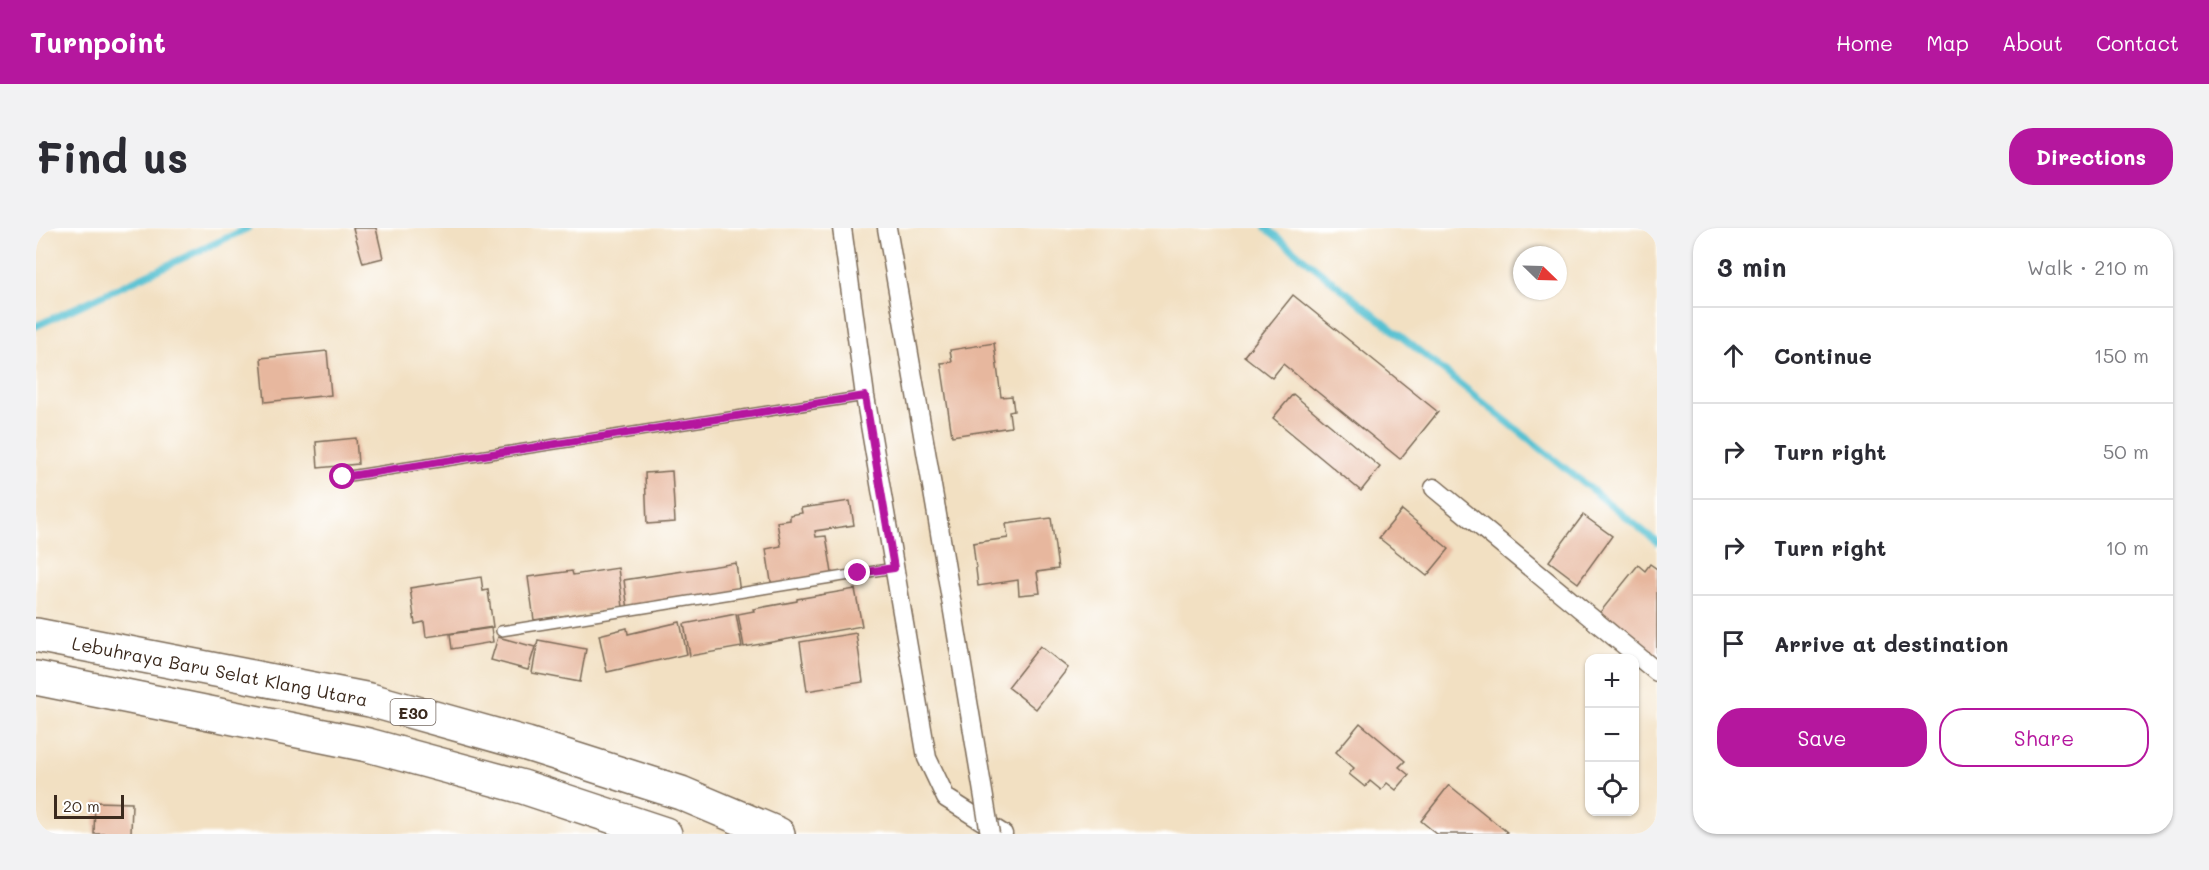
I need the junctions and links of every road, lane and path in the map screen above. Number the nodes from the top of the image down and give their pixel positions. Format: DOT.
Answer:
graph roads {
  1 [pos="842,228"];
  2 [pos="887,228"];
  3 [pos="865,396"];
  4 [pos="343,477"];
  5 [pos="1434,488"];
  6 [pos="894,568"];
  7 [pos="501,631"];
  8 [pos="36,635"];
  9 [pos="1657,672"];
  10 [pos="36,678"];
  11 [pos="665,834"];
  12 [pos="778,834"];
  13 [pos="990,834"];
  14 [pos="1003,834"];
  1 -- 3 [label="street"];
  2 -- 13 [label="street, bridge"];
  3 -- 4 [label="lane"];
  3 -- 6 [label="street"];
  5 -- 9 [label="street"];
  6 -- 7 [label="lane"];
  6 -- 14 [label="street"];
  8 -- 12 [label="highway, Lebuhraya Baru Selat Klang Utara / E30"];
  10 -- 11 [label="highway, E30"];
}
